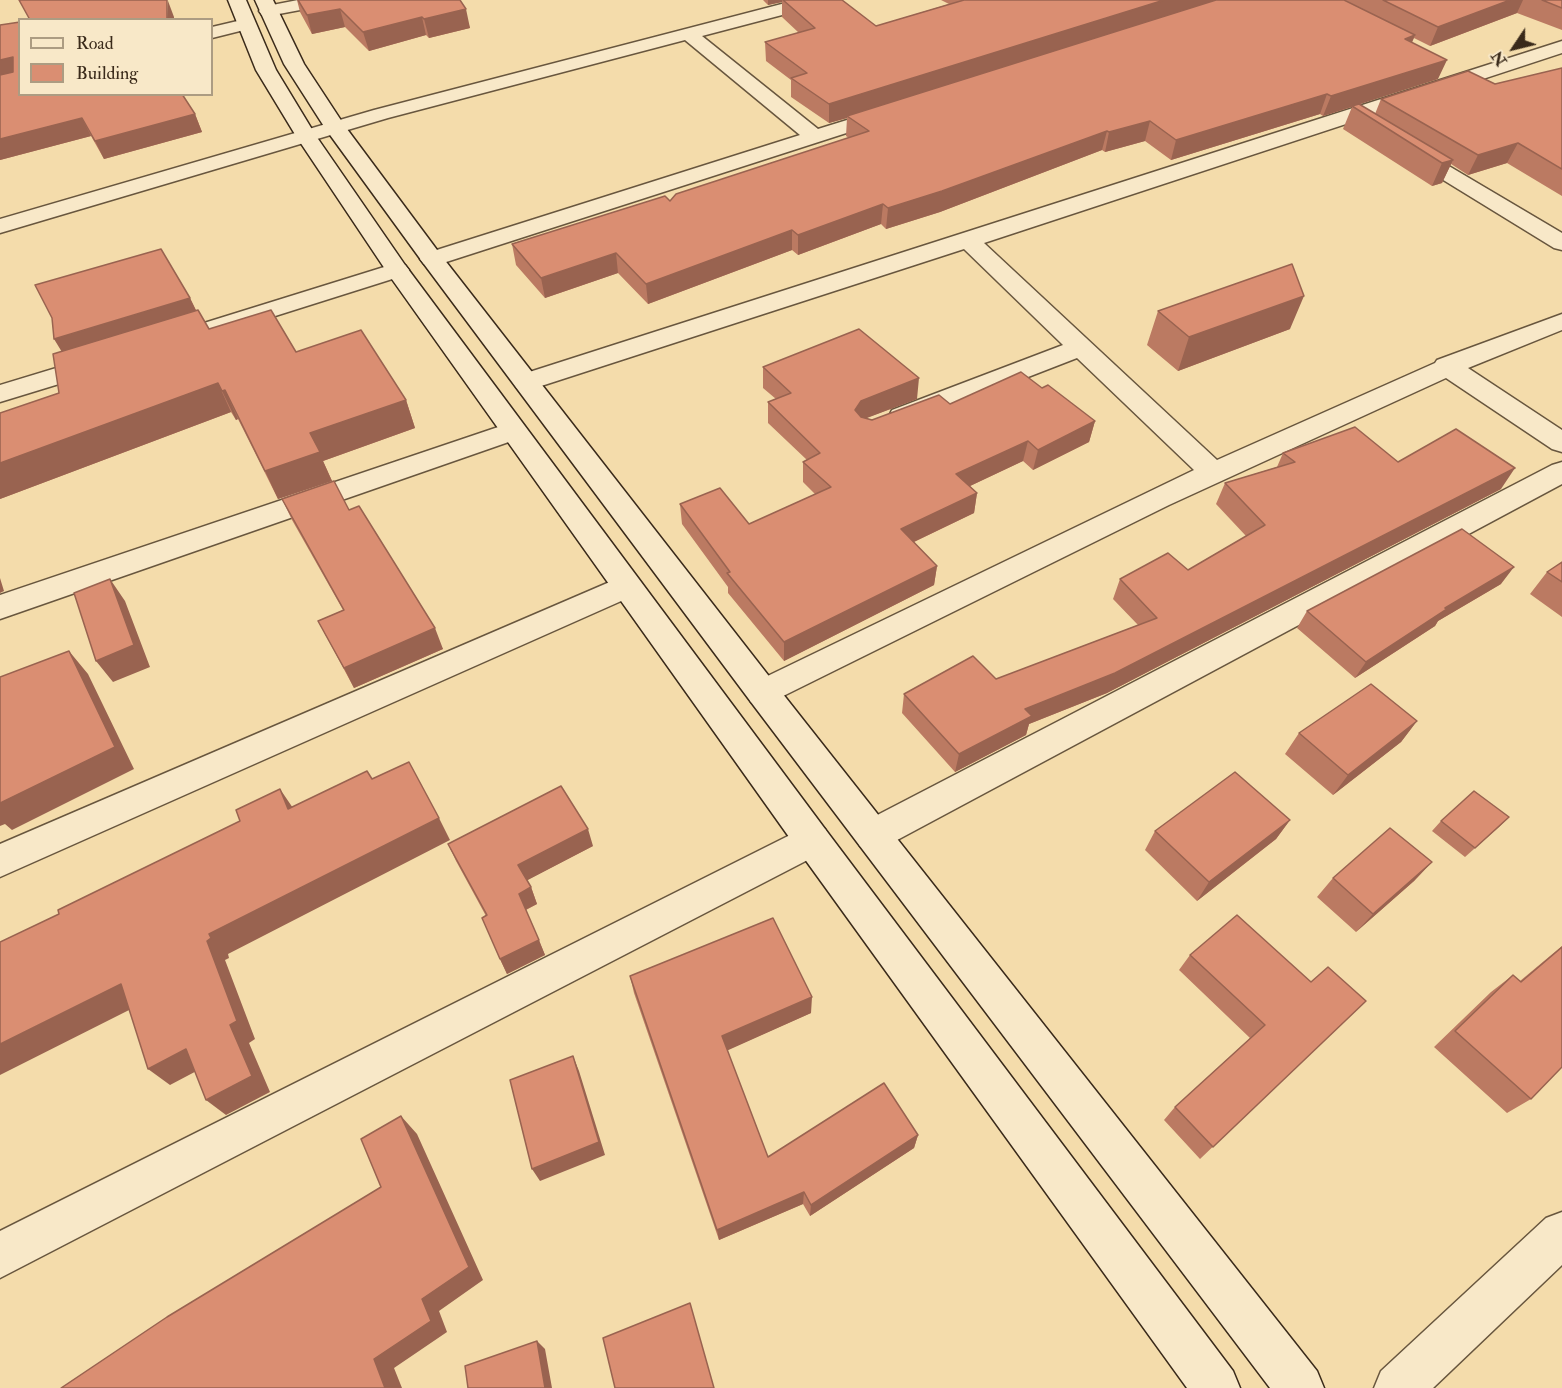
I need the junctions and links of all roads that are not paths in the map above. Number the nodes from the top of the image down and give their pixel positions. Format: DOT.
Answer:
graph roads {
  1 [pos="327,0"];
  2 [pos="819,0"];
  3 [pos="254,9"];
  4 [pos="213,32"];
  5 [pos="688,34"];
  6 [pos="1562,47"];
  7 [pos="1451,67"];
  8 [pos="1471,77"];
  9 [pos="905,108"];
  10 [pos="1352,117"];
  11 [pos="1372,129"];
  12 [pos="320,132"];
  13 [pos="814,137"];
  14 [pos="1392,141"];
  15 [pos="0,226"];
  16 [pos="966,239"];
  17 [pos="1562,243"];
  18 [pos="432,259"];
  19 [pos="397,270"];
  20 [pos="1562,321"];
  21 [pos="1081,347"];
  22 [pos="1446,366"];
  23 [pos="526,382"];
  24 [pos="0,394"];
  25 [pos="881,425"];
  26 [pos="513,431"];
  27 [pos="1562,443"];
  28 [pos="1213,472"];
  29 [pos="1562,472"];
  30 [pos="626,586"];
  31 [pos="0,607"];
  32 [pos="764,693"];
  33 [pos="873,835"];
  34 [pos="812,840"];
  35 [pos="0,861"];
  36 [pos="1562,1234"];
  37 [pos="0,1255"];
  38 [pos="1216,1388"];
  39 [pos="1300,1388"];
  40 [pos="1398,1388"];
  1 -- 3 [label="street"];
  2 -- 5 [label="street"];
  3 -- 4 [label="street"];
  3 -- 12 [label="street"];
  5 -- 12 [label="street"];
  5 -- 13 [label="street"];
  6 -- 8 [label="street"];
  7 -- 8 [label="street"];
  8 -- 10 [label="street"];
  9 -- 13 [label="street"];
  10 -- 11 [label="street"];
  10 -- 16 [label="street"];
  12 -- 15 [label="street"];
  12 -- 18 [label="street"];
  12 -- 19 [label="street"];
  13 -- 18 [label="street"];
  14 -- 17 [label="street"];
  16 -- 21 [label="street"];
  16 -- 23 [label="street"];
  18 -- 23 [label="street"];
  19 -- 24 [label="street"];
  19 -- 26 [label="street"];
  20 -- 22 [label="street"];
  21 -- 25 [label="street"];
  21 -- 28 [label="street"];
  22 -- 27 [label="street"];
  22 -- 28 [label="street"];
  23 -- 32 [label="street"];
  26 -- 30 [label="street"];
  26 -- 31 [label="street"];
  28 -- 32 [label="street"];
  29 -- 33 [label="street"];
  30 -- 34 [label="street"];
  30 -- 35 [label="street"];
  32 -- 33 [label="street"];
  33 -- 39 [label="street"];
  34 -- 37 [label="street"];
  34 -- 38 [label="street"];
  36 -- 40 [label="street"];
}
